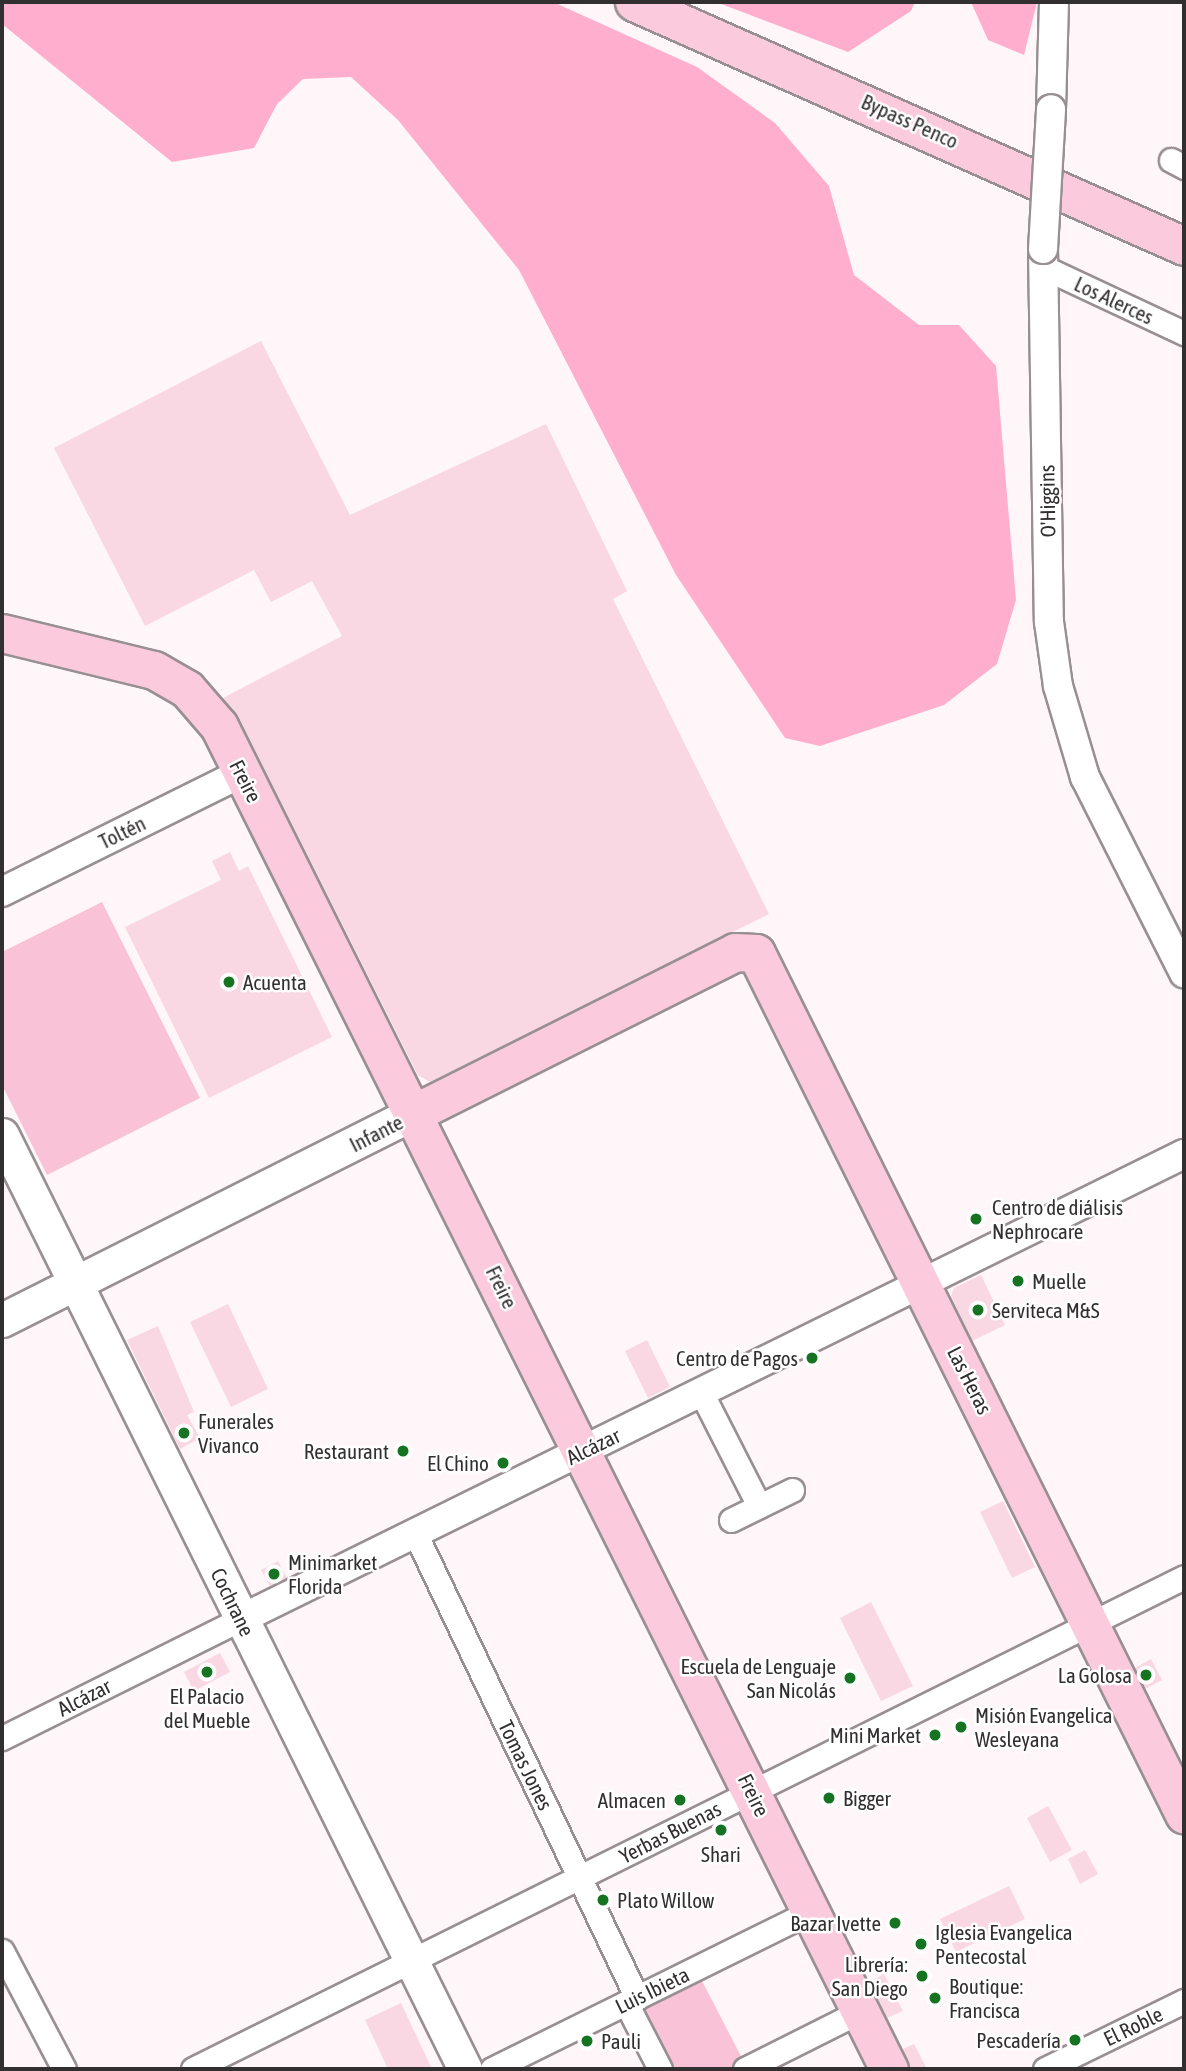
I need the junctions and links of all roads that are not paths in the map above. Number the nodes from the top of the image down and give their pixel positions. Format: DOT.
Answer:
graph roads {
  1 [pos="634,2"];
  2 [pos="1054,2"];
  3 [pos="1184,246"];
  4 [pos="1043,258"];
  5 [pos="1184,333"];
  6 [pos="2,633"];
  7 [pos="242,773"];
  8 [pos="2,892"];
  9 [pos="751,951"];
  10 [pos="1184,973"];
  11 [pos="416,1112"];
  12 [pos="2,1135"];
  13 [pos="1184,1154"];
  14 [pos="922,1283"];
  15 [pos="75,1284"];
  16 [pos="2,1320"];
  17 [pos="701,1392"];
  18 [pos="583,1451"];
  19 [pos="792,1490"];
  20 [pos="759,1506"];
  21 [pos="731,1520"];
  22 [pos="415,1533"];
  23 [pos="1184,1577"];
  24 [pos="241,1619"];
  25 [pos="1090,1623"];
  26 [pos="2,1738"];
  27 [pos="751,1791"];
  28 [pos="1184,1814"];
  29 [pos="579,1877"];
  30 [pos="811,1911"];
  31 [pos="2,1951"];
  32 [pos="412,1962"];
  33 [pos="631,2000"];
  34 [pos="1184,2001"];
  35 [pos="861,2011"];
  36 [pos="64,2069"];
  37 [pos="193,2069"];
  38 [pos="465,2069"];
  39 [pos="492,2069"];
  40 [pos="660,2069"];
  41 [pos="745,2069"];
  42 [pos="890,2069"];
  43 [pos="1045,2069"];
  1 -- 3 [label="main road, Bypass Penco"];
  2 -- 4 [label="street, O'Higgins, bridge"];
  4 -- 5 [label="street, Los Alerces"];
  4 -- 10 [label="street, O'Higgins"];
  6 -- 7 [label="main road, Freire"];
  7 -- 8 [label="street, Toltén"];
  7 -- 11 [label="main road, Freire"];
  9 -- 11 [label="main road, Infante"];
  9 -- 14 [label="main road, Las Heras"];
  11 -- 15 [label="main road, Infante"];
  11 -- 18 [label="main road, Freire"];
  12 -- 15 [label="main road, Cochrane"];
  13 -- 14 [label="street, Alcázar"];
  14 -- 17 [label="street, Alcázar"];
  14 -- 25 [label="main road, Las Heras"];
  15 -- 16 [label="main road, Infante"];
  15 -- 24 [label="main road, Cochrane"];
  17 -- 18 [label="street, Alcázar"];
  17 -- 20 [label="street"];
  18 -- 22 [label="street, Alcázar"];
  18 -- 27 [label="main road, Freire"];
  19 -- 20 [label="street"];
  20 -- 21 [label="street"];
  22 -- 24 [label="street, Alcázar"];
  22 -- 29 [label="street, Tomas Jones"];
  23 -- 25 [label="street, Yerbas Buenas"];
  24 -- 26 [label="street, Alcázar"];
  24 -- 32 [label="main road, Cochrane"];
  25 -- 27 [label="street, Yerbas Buenas"];
  25 -- 28 [label="main road, Las Heras"];
  27 -- 29 [label="street, Yerbas Buenas"];
  27 -- 30 [label="main road, Freire"];
  29 -- 32 [label="street, Yerbas Buenas"];
  29 -- 33 [label="street, Tomas Jones"];
  30 -- 33 [label="street, Luis Ibieta"];
  30 -- 35 [label="main road, Freire"];
  31 -- 36 [label="street"];
  32 -- 37 [label="street, Yerbas Buenas"];
  32 -- 38 [label="main road, Cochrane"];
  33 -- 39 [label="street, Luis Ibieta"];
  33 -- 40 [label="street, Tomas Jones"];
  34 -- 43 [label="street, El Roble"];
  35 -- 41 [label="street"];
  35 -- 42 [label="main road, Freire"];
}
